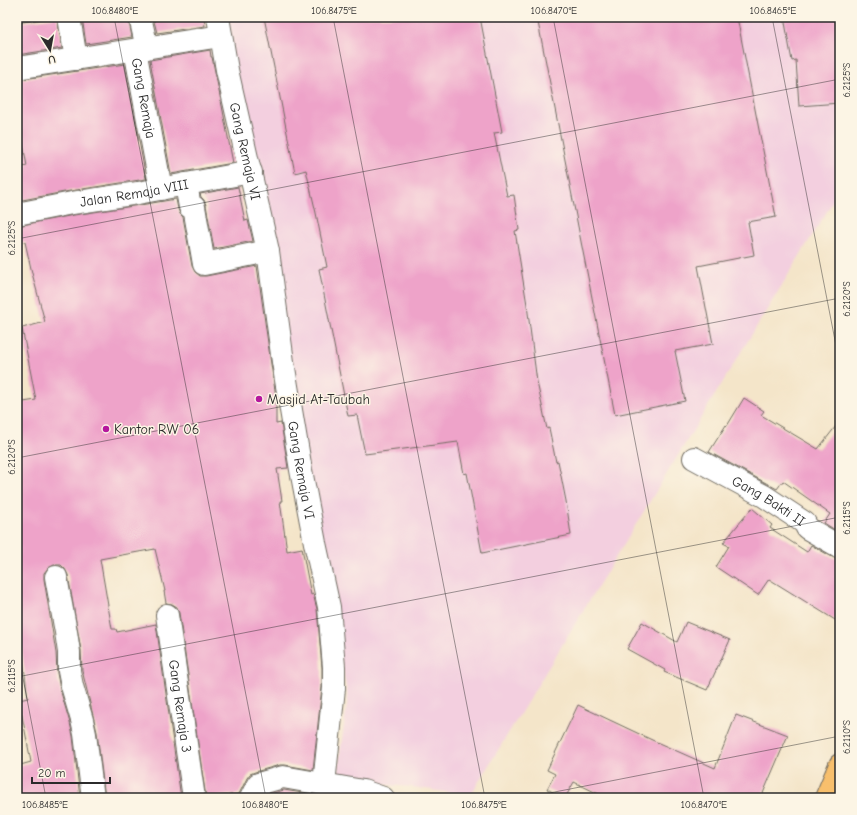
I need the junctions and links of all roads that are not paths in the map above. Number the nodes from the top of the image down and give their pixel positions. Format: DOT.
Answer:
graph roads {
  1 [pos="68,17"];
  2 [pos="140,17"];
  3 [pos="219,26"];
  4 [pos="141,49"];
  5 [pos="76,59"];
  6 [pos="17,68"];
  7 [pos="251,172"];
  8 [pos="186,184"];
  9 [pos="161,189"];
  10 [pos="17,214"];
  11 [pos="268,251"];
  12 [pos="694,458"];
  13 [pos="840,547"];
  14 [pos="56,577"];
  15 [pos="167,615"];
  16 [pos="840,765"];
  17 [pos="324,784"];
  18 [pos="92,798"];
  19 [pos="194,798"];
  20 [pos="251,798"];
  21 [pos="383,798"];
  22 [pos="826,798"];
  1 -- 5 [label="street"];
  2 -- 4 [label="street, Gang Remaja"];
  3 -- 4 [label="street"];
  3 -- 7 [label="street, Gang Remaja VI"];
  4 -- 5 [label="street"];
  4 -- 9 [label="street, Gang Remaja"];
  5 -- 6 [label="street"];
  7 -- 8 [label="street, Jalan Remaja VIII"];
  7 -- 11 [label="street, Gang Remaja VI"];
  8 -- 9 [label="street, Jalan Remaja VIII"];
  8 -- 11 [label="street"];
  9 -- 10 [label="street, Jalan Remaja VIII"];
  11 -- 17 [label="street, Gang Remaja VI"];
  12 -- 13 [label="street, Gang Bakti II"];
  14 -- 18 [label="street"];
  15 -- 19 [label="street, Gang Remaja 3"];
  16 -- 22 [label="main road"];
  17 -- 20 [label="street"];
  17 -- 21 [label="street"];
}
